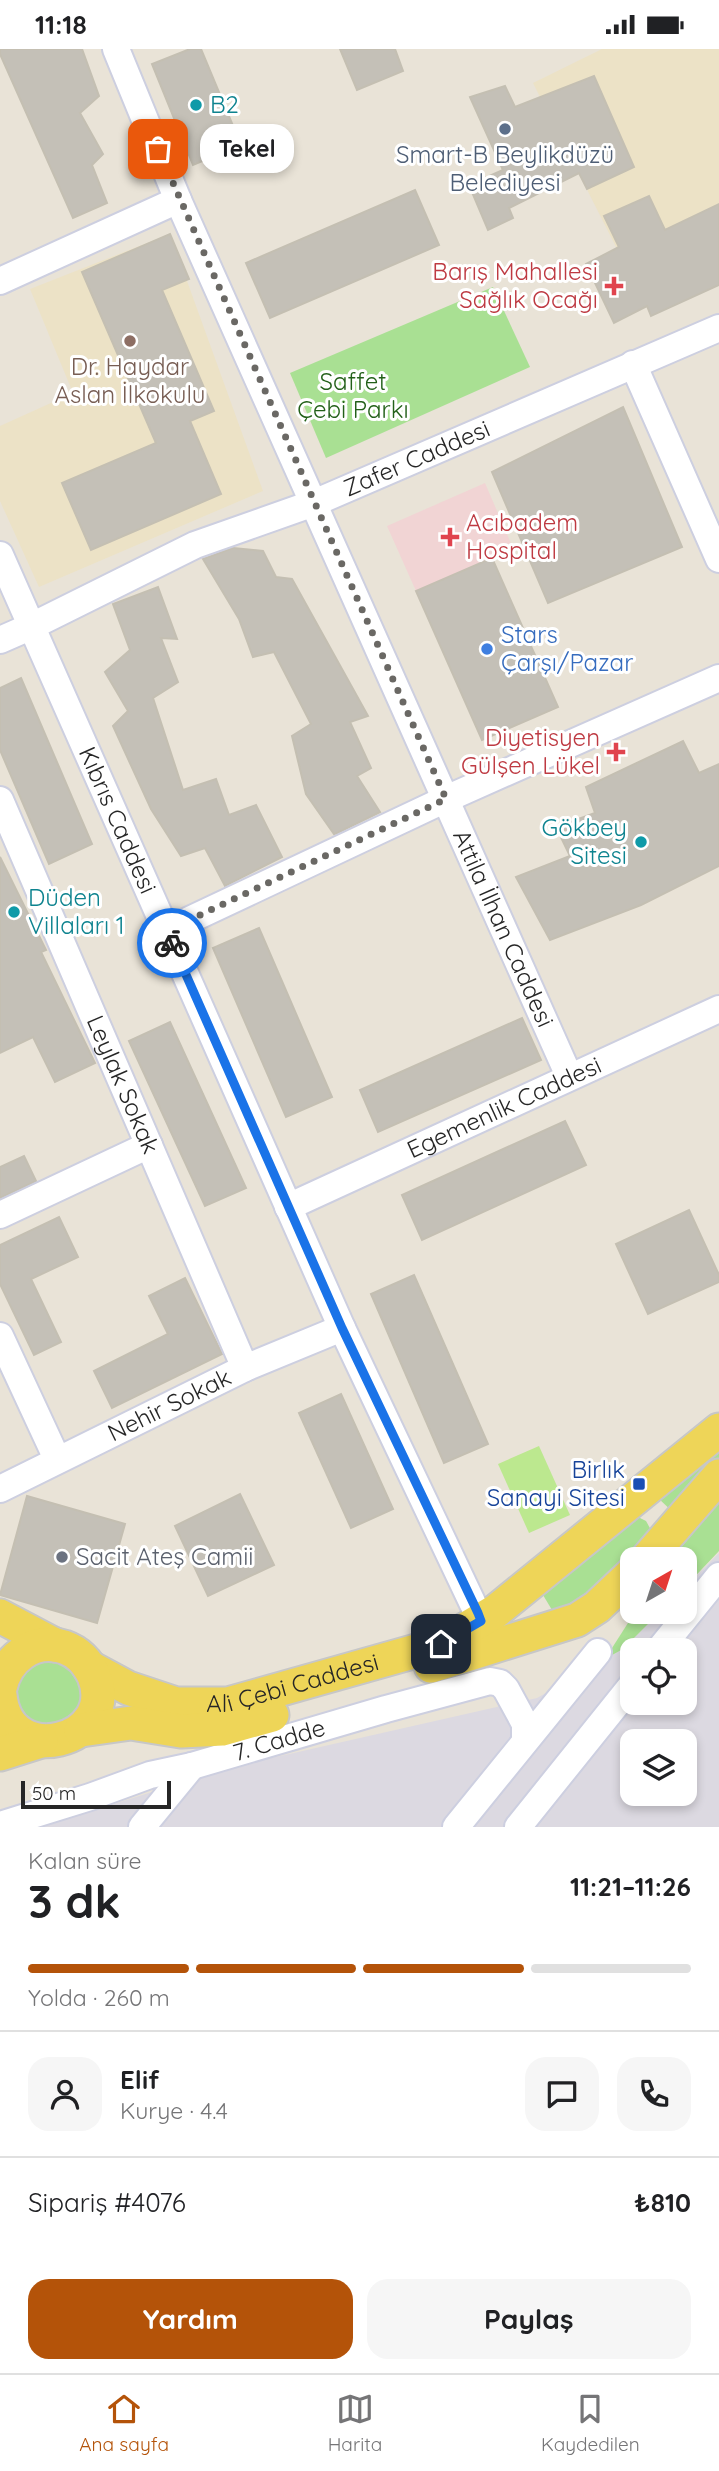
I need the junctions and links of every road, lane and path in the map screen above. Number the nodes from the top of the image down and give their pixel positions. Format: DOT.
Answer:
graph roads {
  1 [pos="116,49"];
  2 [pos="178,200"];
  3 [pos="0,281"];
  4 [pos="719,328"];
  5 [pos="634,364"];
  6 [pos="314,503"];
  7 [pos="0,555"];
  8 [pos="719,559"];
  9 [pos="32,627"];
  10 [pos="0,640"];
  11 [pos="719,677"];
  12 [pos="446,799"];
  13 [pos="0,800"];
  14 [pos="166,931"];
  15 [pos="719,1009"];
  16 [pos="569,1076"];
  17 [pos="149,1145"];
  18 [pos="288,1207"];
  19 [pos="0,1215"];
  20 [pos="342,1328"];
  21 [pos="0,1336"];
  22 [pos="245,1368"];
  23 [pos="719,1430"];
  24 [pos="57,1459"];
  25 [pos="719,1476"];
  26 [pos="0,1489"];
  27 [pos="623,1508"];
  28 [pos="657,1547"];
  29 [pos="658,1547"];
  30 [pos="719,1576"];
  31 [pos="540,1577"];
  32 [pos="620,1585"];
  33 [pos="0,1616"];
  34 [pos="577,1620"];
  35 [pos="481,1621"];
  36 [pos="669,1638"];
  37 [pos="55,1645"];
  38 [pos="598,1652"];
  39 [pos="89,1667"];
  40 [pos="2,1676"];
  41 [pos="620,1700"];
  42 [pos="81,1730"];
  43 [pos="525,1740"];
  44 [pos="41,1741"];
  45 [pos="0,1754"];
  46 [pos="192,1766"];
  47 [pos="0,1825"];
  48 [pos="142,1827"];
  49 [pos="456,1827"];
  50 [pos="518,1827"];
  1 -- 2 [label="street, Attila İlhan Caddesi"];
  2 -- 3 [label="street"];
  2 -- 6 [label="street, Attila İlhan Caddesi"];
  4 -- 5 [label="street, Zafer Caddesi"];
  5 -- 6 [label="street, Zafer Caddesi"];
  5 -- 8 [label="street"];
  6 -- 9 [label="street, Zafer Caddesi"];
  6 -- 12 [label="street, Attila İlhan Caddesi"];
  7 -- 9 [label="street, Kıbrıs Caddesi"];
  9 -- 10 [label="street, Zafer Caddesi"];
  9 -- 14 [label="street, Kıbrıs Caddesi"];
  11 -- 12 [label="street"];
  12 -- 14 [label="street"];
  12 -- 16 [label="street, Attila İlhan Caddesi"];
  13 -- 17 [label="street, Leylak Sokak"];
  14 -- 18 [label="street, Kıbrıs Caddesi"];
  15 -- 16 [label="street, Egemenlik Caddesi"];
  16 -- 18 [label="street, Egemenlik Caddesi"];
  17 -- 19 [label="street"];
  17 -- 22 [label="street, Leylak Sokak"];
  18 -- 20 [label="street, Kıbrıs Caddesi"];
  20 -- 22 [label="street, Nehir Sokak"];
  20 -- 35 [label="street, Kıbrıs Caddesi"];
  21 -- 24 [label="street"];
  22 -- 24 [label="street, Nehir Sokak"];
  23 -- 27 [label="main road, Ali Çebi Caddesi"];
  24 -- 26 [label="street, Nehir Sokak"];
  25 -- 29 [label="main road"];
  27 -- 28 [label="main road"];
  27 -- 31 [label="main road, Ali Çebi Caddesi"];
  30 -- 36 [label="street"];
  31 -- 34 [label="main road"];
  31 -- 35 [label="main road, Ali Çebi Caddesi"];
  32 -- 34 [label="main road, Ali Çebi Caddesi"];
  33 -- 37 [label="main road"];
  34 -- 42 [label="main road, Ali Çebi Caddesi"];
  35 -- 39 [label="main road, Ali Çebi Caddesi"];
  37 -- 39 [label="main road"];
  37 -- 40 [label="main road"];
  38 -- 43 [label="street"];
  39 -- 42 [label="main road"];
  40 -- 44 [label="main road"];
  41 -- 50 [label="street"];
  42 -- 44 [label="main road"];
  43 -- 46 [label="street, 7. Cadde"];
  43 -- 49 [label="street"];
  44 -- 45 [label="main road"];
  46 -- 47 [label="street, 7. Cadde"];
  46 -- 48 [label="street"];
}
